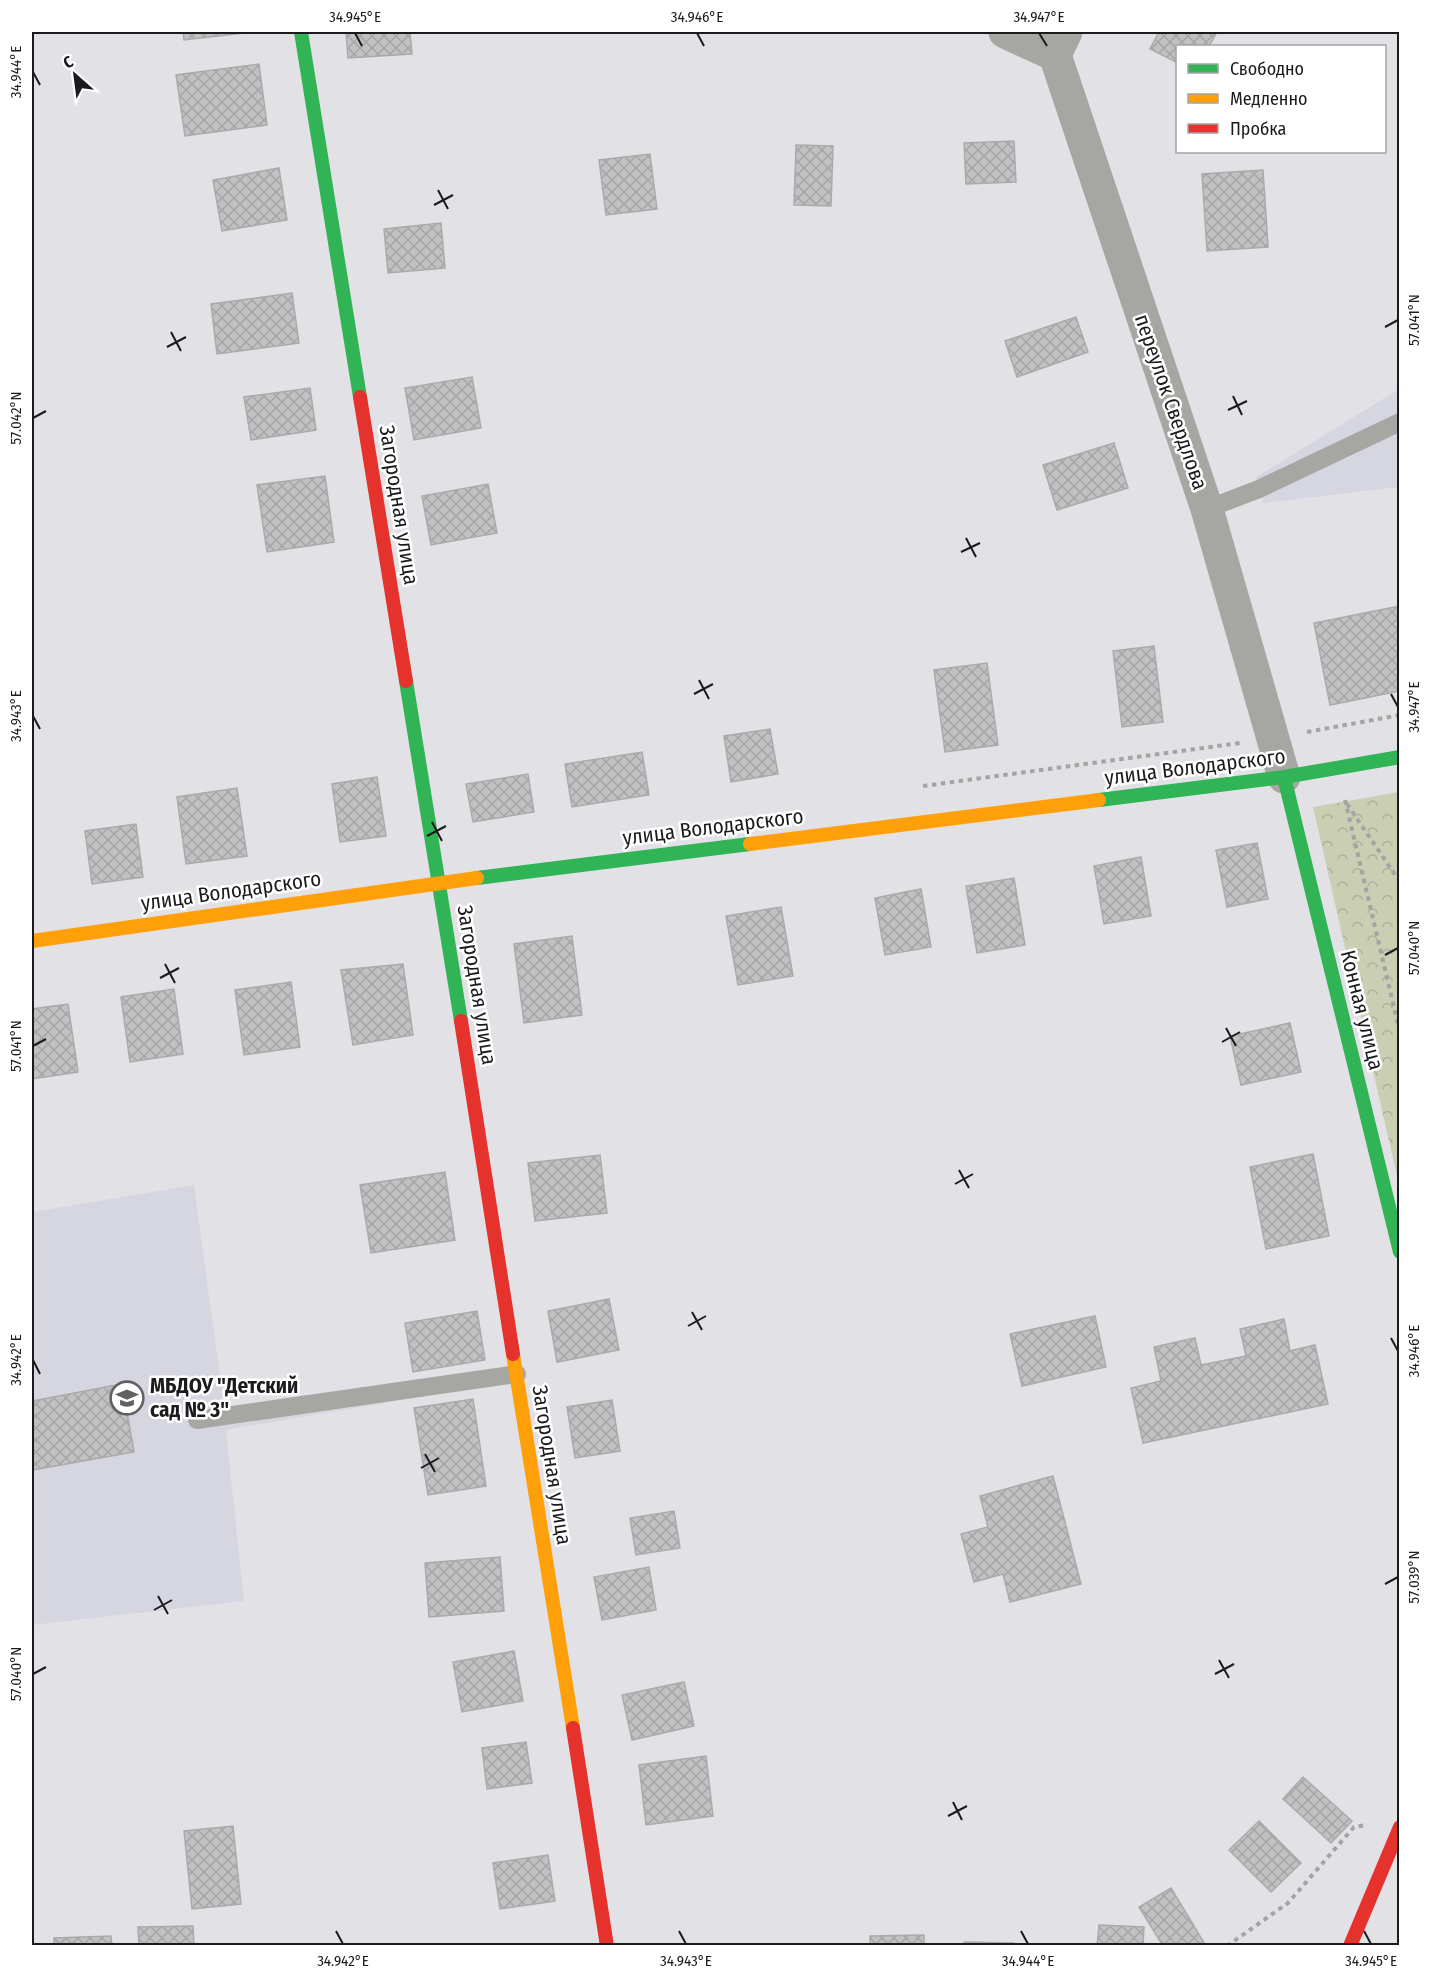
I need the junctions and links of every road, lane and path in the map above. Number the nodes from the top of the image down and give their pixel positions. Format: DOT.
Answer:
graph roads {
  1 [pos="301,32"];
  2 [pos="1005,32"];
  3 [pos="1060,43"];
  4 [pos="1400,422"];
  5 [pos="1207,509"];
  6 [pos="1400,757"];
  7 [pos="1284,777"];
  8 [pos="1343,795"];
  9 [pos="1345,801"];
  10 [pos="1400,882"];
  11 [pos="439,883"];
  12 [pos="32,941"];
  13 [pos="1400,1033"];
  14 [pos="1400,1252"];
  15 [pos="517,1374"];
  16 [pos="197,1420"];
  17 [pos="1368,1825"];
  18 [pos="1400,1827"];
  19 [pos="1356,1942"];
  20 [pos="607,1946"];
  21 [pos="1227,1946"];
  1 -- 11 [label="street, Загородная улица"];
  2 -- 3 [label="street"];
  3 -- 5 [label="street, переулок Свердлова"];
  4 -- 5 [label="lane"];
  5 -- 7 [label="street, переулок Свердлова"];
  6 -- 7 [label="street, улица Володарского"];
  7 -- 11 [label="street, улица Володарского"];
  7 -- 14 [label="street, Конная улица"];
  8 -- 9 [label="path"];
  9 -- 10 [label="path"];
  9 -- 13 [label="path"];
  11 -- 12 [label="street, улица Володарского"];
  11 -- 15 [label="street, Загородная улица"];
  15 -- 16 [label="lane"];
  15 -- 20 [label="street, Загородная улица"];
  17 -- 21 [label="path"];
  18 -- 19 [label="street"];
}
